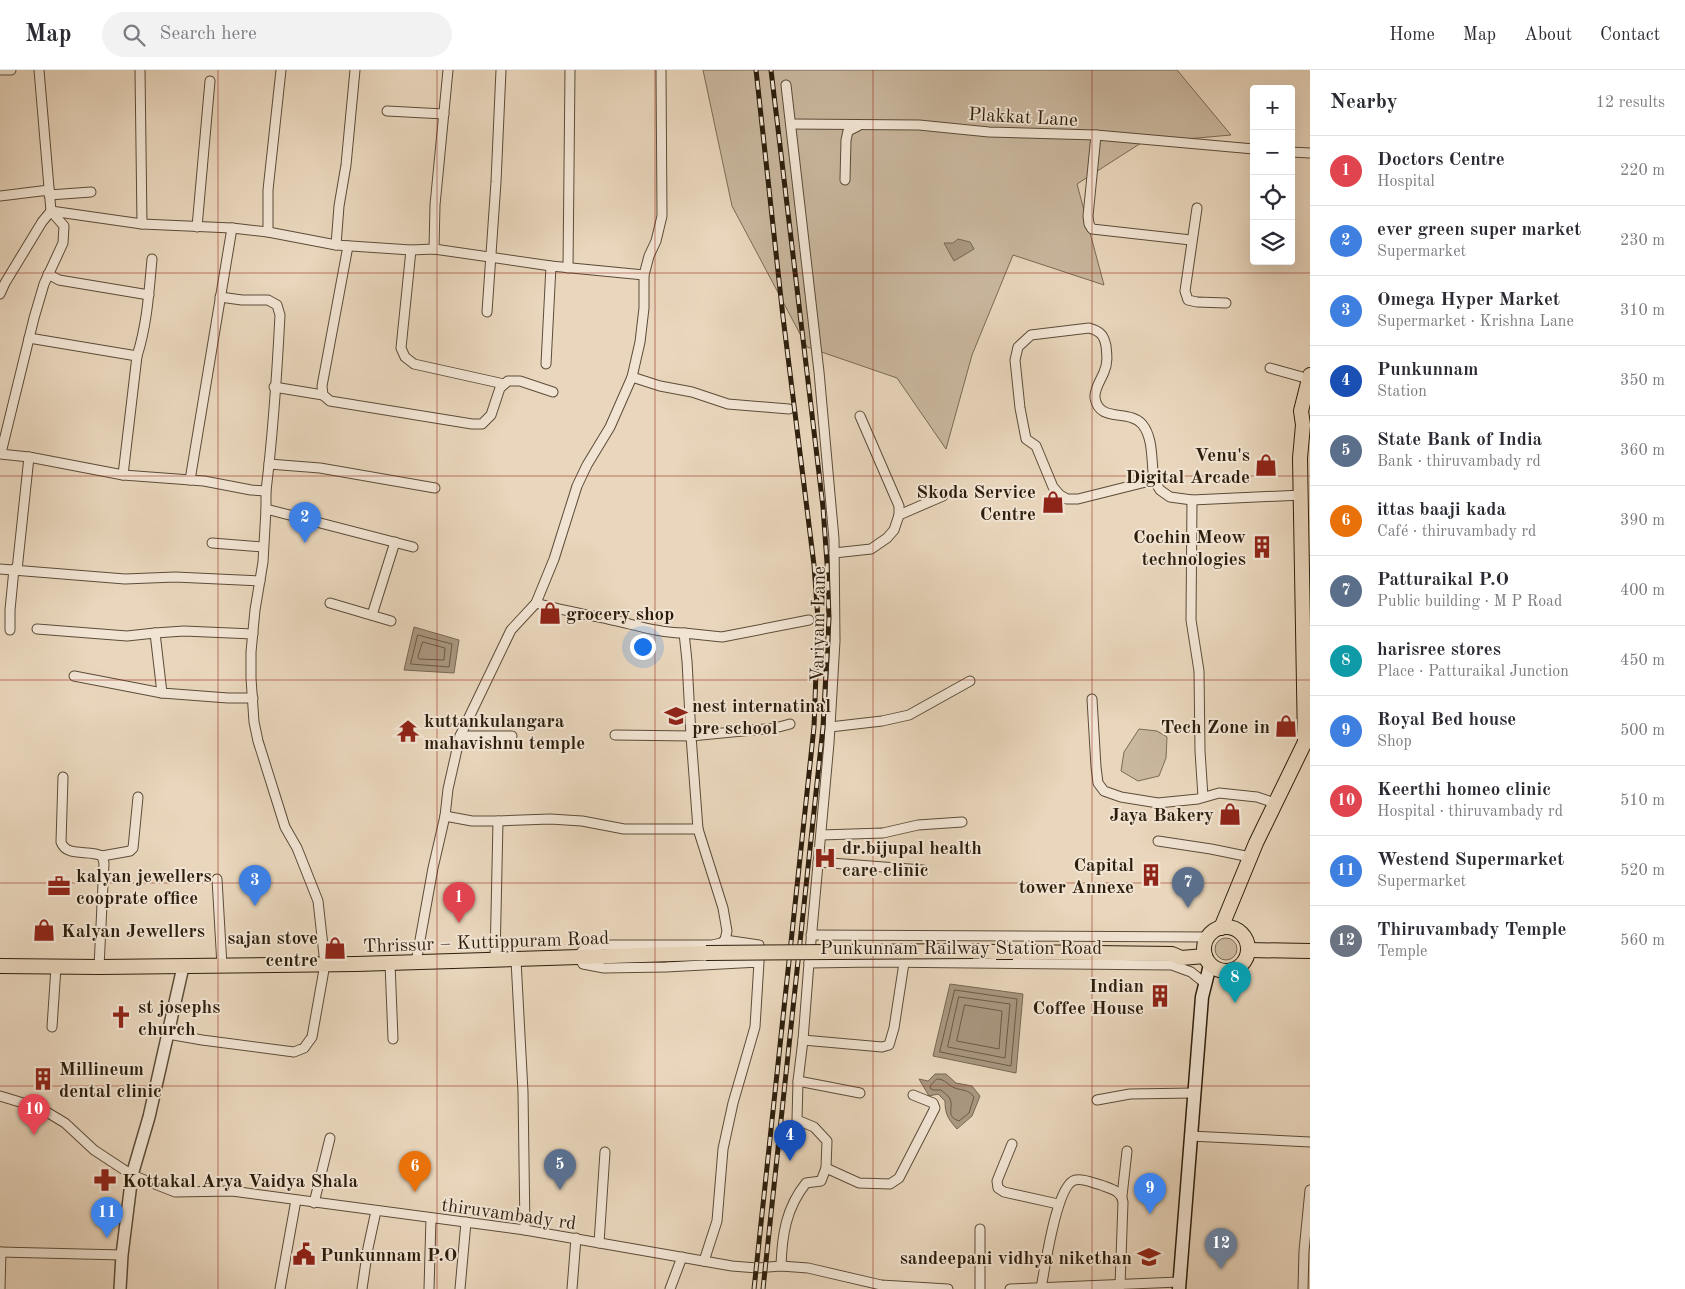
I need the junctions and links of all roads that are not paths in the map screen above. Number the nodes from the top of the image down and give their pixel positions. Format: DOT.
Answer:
graph roads {
  1 [pos="0,70"];
  2 [pos="11,70"];
  3 [pos="40,70"];
  4 [pos="140,70"];
  5 [pos="281,70"];
  6 [pos="355,70"];
  7 [pos="448,70"];
  8 [pos="501,70"];
  9 [pos="570,70"];
  10 [pos="660,70"];
  11 [pos="210,81"];
  12 [pos="786,86"];
  13 [pos="386,111"];
  14 [pos="444,114"];
  15 [pos="791,124"];
  16 [pos="861,125"];
  17 [pos="1096,135"];
  18 [pos="1250,149"];
  19 [pos="1295,152"];
  20 [pos="1310,154"];
  21 [pos="845,180"];
  22 [pos="49,192"];
  23 [pos="91,192"];
  24 [pos="0,196"];
  25 [pos="1197,208"];
  26 [pos="51,212"];
  27 [pos="142,224"];
  28 [pos="197,227"];
  29 [pos="232,228"];
  30 [pos="268,232"];
  31 [pos="1191,240"];
  32 [pos="336,245"];
  33 [pos="348,246"];
  34 [pos="411,250"];
  35 [pos="434,250"];
  36 [pos="490,258"];
  37 [pos="152,259"];
  38 [pos="552,266"];
  39 [pos="568,268"];
  40 [pos="48,274"];
  41 [pos="644,275"];
  42 [pos="0,294"];
  43 [pos="149,295"];
  44 [pos="220,297"];
  45 [pos="1226,303"];
  46 [pos="487,312"];
  47 [pos="29,338"];
  48 [pos="137,356"];
  49 [pos="546,364"];
  50 [pos="1270,368"];
  51 [pos="632,377"];
  52 [pos="1309,377"];
  53 [pos="504,384"];
  54 [pos="274,387"];
  55 [pos="553,392"];
  56 [pos="323,395"];
  57 [pos="789,409"];
  58 [pos="860,416"];
  59 [pos="1306,421"];
  60 [pos="1,453"];
  61 [pos="29,457"];
  62 [pos="269,464"];
  63 [pos="123,474"];
  64 [pos="190,480"];
  65 [pos="1154,480"];
  66 [pos="435,488"];
  67 [pos="266,491"];
  68 [pos="1302,495"];
  69 [pos="943,496"];
  70 [pos="1192,500"];
  71 [pos="266,509"];
  72 [pos="900,515"];
  73 [pos="395,542"];
  74 [pos="212,543"];
  75 [pos="413,547"];
  76 [pos="264,548"];
  77 [pos="834,553"];
  78 [pos="15,569"];
  79 [pos="0,570"];
  80 [pos="260,581"];
  81 [pos="330,603"];
  82 [pos="536,603"];
  83 [pos="372,615"];
  84 [pos="809,620"];
  85 [pos="391,621"];
  86 [pos="1306,624"];
  87 [pos="37,629"];
  88 [pos="10,630"];
  89 [pos="155,633"];
  90 [pos="684,633"];
  91 [pos="253,634"];
  92 [pos="74,676"];
  93 [pos="970,681"];
  94 [pos="162,693"];
  95 [pos="253,698"];
  96 [pos="1092,699"];
  97 [pos="790,724"];
  98 [pos="830,727"];
  99 [pos="615,735"];
  100 [pos="460,736"];
  101 [pos="512,736"];
  102 [pos="691,736"];
  103 [pos="1307,742"];
  104 [pos="63,778"];
  105 [pos="138,796"];
  106 [pos="1203,797"];
  107 [pos="1275,803"];
  108 [pos="445,816"];
  109 [pos="498,822"];
  110 [pos="962,822"];
  111 [pos="698,829"];
  112 [pos="821,835"];
  113 [pos="1158,841"];
  114 [pos="102,856"];
  115 [pos="1250,857"];
  116 [pos="818,862"];
  117 [pos="923,870"];
  118 [pos="217,879"];
  119 [pos="1221,928"];
  120 [pos="811,935"];
  121 [pos="1004,936"];
  122 [pos="726,940"];
  123 [pos="1248,950"];
  124 [pos="1310,950"];
  125 [pos="1207,951"];
  126 [pos="578,956"];
  127 [pos="495,960"];
  128 [pos="516,960"];
  129 [pos="416,962"];
  130 [pos="759,962"];
  131 [pos="390,963"];
  132 [pos="809,963"];
  133 [pos="904,963"];
  134 [pos="325,964"];
  135 [pos="1004,964"];
  136 [pos="0,966"];
  137 [pos="222,966"];
  138 [pos="56,967"];
  139 [pos="183,967"];
  140 [pos="99,968"];
  141 [pos="1206,984"];
  142 [pos="52,1027"];
  143 [pos="168,1034"];
  144 [pos="393,1039"];
  145 [pos="804,1040"];
  146 [pos="798,1081"];
  147 [pos="860,1093"];
  148 [pos="1193,1093"];
  149 [pos="913,1095"];
  150 [pos="0,1096"];
  151 [pos="1097,1100"];
  152 [pos="1190,1136"];
  153 [pos="330,1138"];
  154 [pos="1310,1142"];
  155 [pos="1012,1144"];
  156 [pos="1127,1151"];
  157 [pos="605,1152"];
  158 [pos="826,1168"];
  159 [pos="132,1175"];
  160 [pos="1310,1190"];
  161 [pos="1122,1196"];
  162 [pos="296,1200"];
  163 [pos="314,1203"];
  164 [pos="1058,1204"];
  165 [pos="376,1211"];
  166 [pos="431,1218"];
  167 [pos="466,1222"];
  168 [pos="980,1229"];
  169 [pos="526,1230"];
  170 [pos="576,1238"];
  171 [pos="599,1243"];
  172 [pos="0,1252"];
  173 [pos="122,1255"];
  174 [pos="682,1257"];
  175 [pos="704,1261"];
  176 [pos="781,1266"];
  177 [pos="1120,1286"];
  178 [pos="1179,1286"];
  179 [pos="880,1287"];
  180 [pos="1041,1288"];
  181 [pos="1057,1288"];
  182 [pos="0,1289"];
  183 [pos="120,1289"];
  184 [pos="280,1289"];
  185 [pos="362,1289"];
  186 [pos="429,1289"];
  187 [pos="460,1289"];
  188 [pos="572,1289"];
  189 [pos="670,1289"];
  190 [pos="948,1289"];
  191 [pos="980,1289"];
  192 [pos="1010,1289"];
  193 [pos="1303,1289"];
  1 -- 2 [label="street"];
  3 -- 22 [label="street"];
  4 -- 27 [label="street"];
  5 -- 30 [label="street"];
  6 -- 32 [label="street"];
  7 -- 14 [label="street"];
  8 -- 36 [label="street"];
  9 -- 39 [label="street"];
  10 -- 41 [label="street"];
  11 -- 28 [label="street"];
  12 -- 15 [label="street, Variyam Lane"];
  13 -- 14 [label="street"];
  14 -- 35 [label="street"];
  15 -- 16 [label="street, Plakkat Lane"];
  15 -- 77 [label="street, Variyam Lane"];
  16 -- 17 [label="street, Plakkat Lane"];
  16 -- 21 [label="street"];
  17 -- 18 [label="street, Plakkat Lane"];
  17 -- 31 [label="street"];
  19 -- 20 [label="street"];
  22 -- 23 [label="street"];
  22 -- 24 [label="street"];
  22 -- 26 [label="street"];
  25 -- 31 [label="street"];
  26 -- 27 [label="street"];
  26 -- 40 [label="street"];
  26 -- 42 [label="street"];
  27 -- 28 [label="street"];
  28 -- 29 [label="street"];
  29 -- 30 [label="street"];
  29 -- 44 [label="street"];
  30 -- 32 [label="street"];
  31 -- 45 [label="street"];
  32 -- 33 [label="street"];
  33 -- 34 [label="street"];
  33 -- 56 [label="street"];
  34 -- 35 [label="street"];
  34 -- 53 [label="street"];
  35 -- 36 [label="street"];
  36 -- 38 [label="street"];
  36 -- 46 [label="street"];
  37 -- 43 [label="street"];
  38 -- 39 [label="street"];
  38 -- 49 [label="street"];
  39 -- 41 [label="street"];
  40 -- 43 [label="street"];
  40 -- 47 [label="street"];
  41 -- 51 [label="street"];
  43 -- 48 [label="street"];
  44 -- 54 [label="street"];
  44 -- 64 [label="street"];
  47 -- 48 [label="street"];
  47 -- 60 [label="street"];
  48 -- 63 [label="street"];
  50 -- 52 [label="street"];
  51 -- 57 [label="street"];
  51 -- 82 [label="street"];
  52 -- 59 [label="main road"];
  53 -- 55 [label="street"];
  53 -- 56 [label="street"];
  54 -- 56 [label="street"];
  54 -- 62 [label="street"];
  58 -- 72 [label="street"];
  59 -- 68 [label="main road"];
  60 -- 61 [label="street"];
  61 -- 63 [label="street"];
  61 -- 78 [label="street"];
  62 -- 66 [label="street"];
  62 -- 67 [label="street"];
  63 -- 64 [label="street"];
  64 -- 67 [label="street"];
  65 -- 65 [label="street"];
  65 -- 70 [label="street"];
  67 -- 71 [label="street"];
  68 -- 70 [label="street"];
  68 -- 86 [label="main road"];
  69 -- 72 [label="street"];
  70 -- 106 [label="street"];
  71 -- 73 [label="street"];
  71 -- 76 [label="street"];
  72 -- 77 [label="street"];
  73 -- 75 [label="street"];
  73 -- 83 [label="street"];
  74 -- 76 [label="street"];
  76 -- 80 [label="street"];
  77 -- 98 [label="street, Variyam Lane"];
  78 -- 79 [label="street"];
  78 -- 80 [label="street"];
  78 -- 88 [label="street"];
  80 -- 91 [label="street"];
  81 -- 83 [label="street"];
  82 -- 90 [label="street"];
  82 -- 100 [label="street"];
  83 -- 85 [label="street"];
  84 -- 90 [label="street"];
  86 -- 103 [label="main road"];
  87 -- 89 [label="street"];
  89 -- 91 [label="street"];
  89 -- 94 [label="street"];
  90 -- 102 [label="street"];
  91 -- 95 [label="street"];
  92 -- 94 [label="street"];
  93 -- 98 [label="street"];
  94 -- 95 [label="street"];
  95 -- 134 [label="street"];
  96 -- 106 [label="street"];
  97 -- 102 [label="street"];
  98 -- 112 [label="street, Variyam Lane"];
  99 -- 102 [label="street"];
  100 -- 101 [label="street"];
  100 -- 108 [label="street"];
  102 -- 111 [label="street"];
  103 -- 107 [label="main road"];
  104 -- 114 [label="street"];
  105 -- 114 [label="street"];
  106 -- 107 [label="street"];
  107 -- 115 [label="main road"];
  108 -- 109 [label="street"];
  108 -- 129 [label="street"];
  109 -- 111 [label="street"];
  109 -- 127 [label="street"];
  110 -- 112 [label="street"];
  111 -- 122 [label="street"];
  112 -- 116 [label="street, Variyam Lane"];
  113 -- 115 [label="street"];
  114 -- 140 [label="street"];
  115 -- 119 [label="main road"];
  116 -- 117 [label="street"];
  116 -- 120 [label="street, Variyam Lane"];
  118 -- 137 [label="street"];
  119 -- 123 [label="main road"];
  119 -- 125 [label="main road"];
  120 -- 121 [label="street"];
  120 -- 132 [label="street, Variyam Lane"];
  121 -- 125 [label="street"];
  121 -- 135 [label="street"];
  122 -- 126 [label="street"];
  122 -- 130 [label="street"];
  123 -- 124 [label="main road"];
  123 -- 125 [label="main road"];
  125 -- 126 [label="main road, Thrissur – Kuttippuram Road, bridge"];
  125 -- 141 [label="main road"];
  126 -- 128 [label="main road, Thrissur – Kuttippuram Road"];
  126 -- 130 [label="street"];
  127 -- 128 [label="main road, Thrissur – Kuttippuram Road"];
  127 -- 129 [label="main road, Thrissur – Kuttippuram Road"];
  128 -- 169 [label="street"];
  129 -- 131 [label="main road, Thrissur – Kuttippuram Road"];
  130 -- 175 [label="street"];
  131 -- 134 [label="main road, Thrissur – Kuttippuram Road"];
  131 -- 144 [label="street"];
  132 -- 133 [label="street, Punkunnam Railway Station Road"];
  132 -- 145 [label="street, Punkunnam Railway Station Road"];
  133 -- 135 [label="street, Punkunnam Railway Station Road"];
  133 -- 145 [label="street"];
  134 -- 137 [label="main road, Thrissur – Kuttippuram Road"];
  134 -- 143 [label="street"];
  135 -- 141 [label="street, Punkunnam Railway Station Road"];
  136 -- 138 [label="main road, Thrissur – Kuttippuram Road"];
  137 -- 139 [label="main road, Thrissur – Kuttippuram Road"];
  138 -- 140 [label="main road, Thrissur – Kuttippuram Road"];
  138 -- 142 [label="street"];
  139 -- 140 [label="main road, Thrissur – Kuttippuram Road"];
  139 -- 143 [label="street"];
  141 -- 148 [label="main road"];
  143 -- 159 [label="street"];
  145 -- 146 [label="street, Punkunnam Railway Station Road"];
  146 -- 147 [label="street"];
  146 -- 158 [label="street, Punkunnam Railway Station Road"];
  148 -- 151 [label="street"];
  148 -- 152 [label="main road"];
  149 -- 158 [label="street"];
  150 -- 159 [label="street, thiruvambady rd"];
  152 -- 154 [label="street"];
  152 -- 178 [label="main road"];
  153 -- 163 [label="street"];
  155 -- 164 [label="street"];
  156 -- 161 [label="street"];
  157 -- 171 [label="street"];
  158 -- 176 [label="street"];
  159 -- 162 [label="street, thiruvambady rd"];
  159 -- 173 [label="street"];
  160 -- 193 [label="street"];
  161 -- 164 [label="street"];
  161 -- 177 [label="street"];
  162 -- 163 [label="street, thiruvambady rd"];
  162 -- 184 [label="street"];
  163 -- 165 [label="street, thiruvambady rd"];
  164 -- 180 [label="street"];
  165 -- 166 [label="street, thiruvambady rd"];
  165 -- 185 [label="street"];
  166 -- 167 [label="street, thiruvambady rd"];
  166 -- 186 [label="street"];
  167 -- 169 [label="street, thiruvambady rd"];
  167 -- 187 [label="street"];
  168 -- 191 [label="street"];
  169 -- 170 [label="street, thiruvambady rd"];
  170 -- 171 [label="street, thiruvambady rd"];
  170 -- 188 [label="street"];
  171 -- 174 [label="street, thiruvambady rd"];
  172 -- 173 [label="street"];
  172 -- 182 [label="street"];
  173 -- 183 [label="street"];
  174 -- 175 [label="street, thiruvambady rd"];
  174 -- 189 [label="street"];
  175 -- 176 [label="street, thiruvambady rd"];
  176 -- 179 [label="street, thiruvambady rd"];
  177 -- 178 [label="street"];
  177 -- 181 [label="street"];
  179 -- 190 [label="street, thiruvambady rd"];
  180 -- 181 [label="street"];
  180 -- 192 [label="street"];
}
